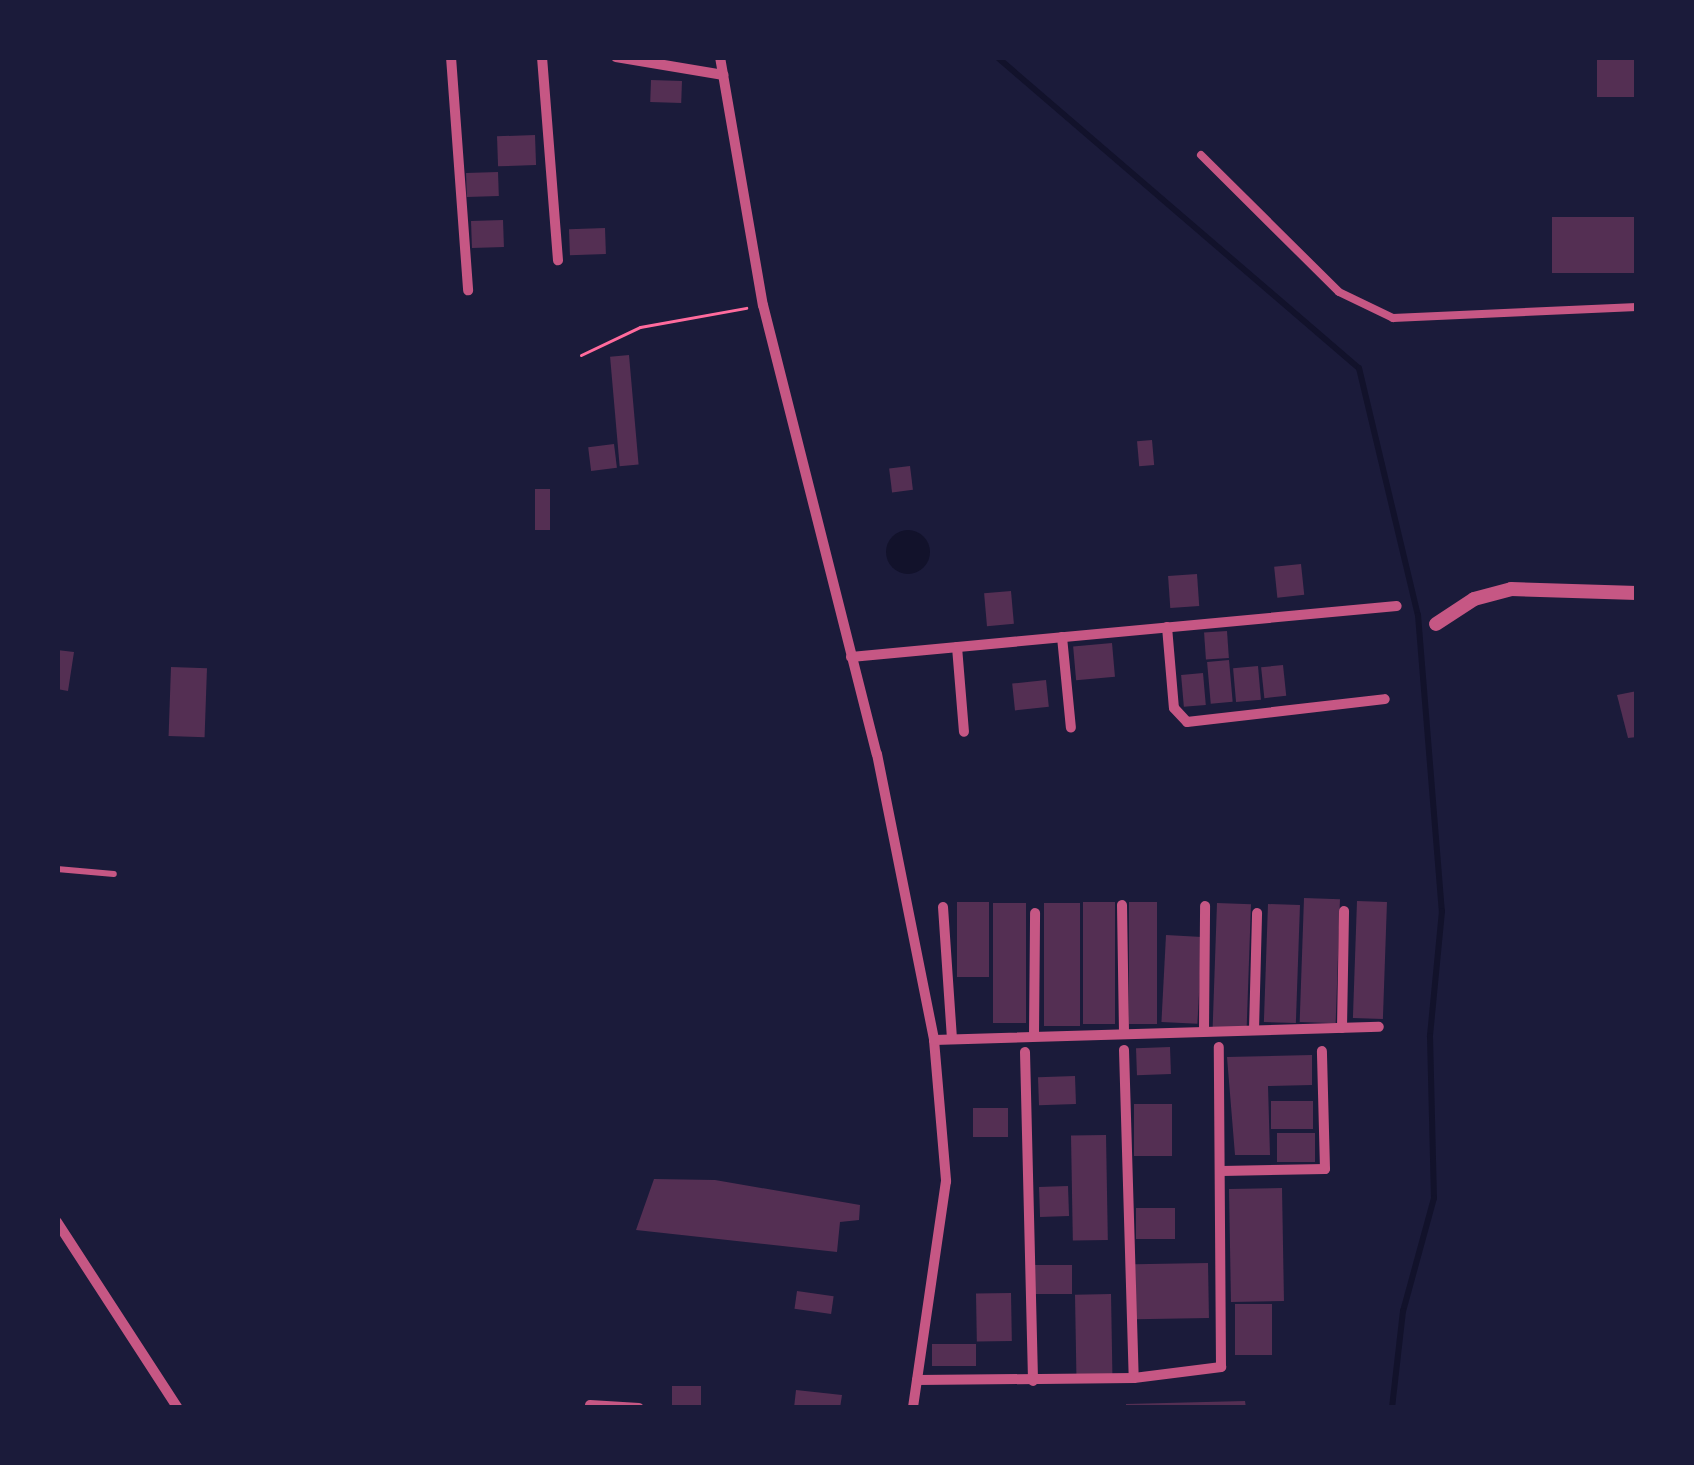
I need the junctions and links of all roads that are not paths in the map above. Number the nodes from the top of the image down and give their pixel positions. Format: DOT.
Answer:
graph roads {
  1 [pos="451,57"];
  2 [pos="542,57"];
  3 [pos="616,57"];
  4 [pos="720,57"];
  5 [pos="723,74"];
  6 [pos="1201,155"];
  7 [pos="558,260"];
  8 [pos="468,290"];
  9 [pos="1637,307"];
  10 [pos="1637,593"];
  11 [pos="1396,606"];
  12 [pos="1436,624"];
  13 [pos="1167,627"];
  14 [pos="1062,638"];
  15 [pos="957,647"];
  16 [pos="851,657"];
  17 [pos="1385,699"];
  18 [pos="1071,728"];
  19 [pos="964,732"];
  20 [pos="57,869"];
  21 [pos="114,874"];
  22 [pos="1122,905"];
  23 [pos="1205,906"];
  24 [pos="943,907"];
  25 [pos="1344,911"];
  26 [pos="1035,913"];
  27 [pos="1257,914"];
  28 [pos="1378,1027"];
  29 [pos="1342,1028"];
  30 [pos="1204,1030"];
  31 [pos="1254,1030"];
  32 [pos="1124,1034"];
  33 [pos="1034,1036"];
  34 [pos="952,1038"];
  35 [pos="934,1040"];
  36 [pos="1219,1047"];
  37 [pos="1124,1050"];
  38 [pos="1322,1051"];
  39 [pos="1025,1052"];
  40 [pos="1222,1171"];
  41 [pos="57,1222"];
  42 [pos="1134,1378"];
  43 [pos="917,1380"];
  44 [pos="1033,1381"];
  45 [pos="590,1405"];
  46 [pos="178,1408"];
  47 [pos="639,1408"];
  48 [pos="913,1408"];
  1 -- 8 [label="street"];
  2 -- 7 [label="street"];
  3 -- 5 [label="street"];
  4 -- 5 [label="street"];
  5 -- 16 [label="street"];
  6 -- 9 [label="street"];
  10 -- 12 [label="street"];
  11 -- 13 [label="street"];
  13 -- 14 [label="street"];
  13 -- 17 [label="street"];
  14 -- 15 [label="street"];
  14 -- 18 [label="street"];
  15 -- 16 [label="street"];
  15 -- 19 [label="street"];
  16 -- 35 [label="street"];
  20 -- 21 [label="lane"];
  22 -- 32 [label="street"];
  23 -- 30 [label="street"];
  24 -- 34 [label="street"];
  25 -- 29 [label="street"];
  26 -- 33 [label="street"];
  27 -- 31 [label="street"];
  28 -- 29 [label="street"];
  29 -- 31 [label="street"];
  30 -- 31 [label="street"];
  30 -- 32 [label="street"];
  32 -- 33 [label="street"];
  33 -- 34 [label="street"];
  34 -- 35 [label="street"];
  35 -- 43 [label="street"];
  36 -- 40 [label="street"];
  37 -- 42 [label="street"];
  38 -- 40 [label="street"];
  39 -- 44 [label="street"];
  40 -- 42 [label="street"];
  41 -- 46 [label="street"];
  42 -- 44 [label="street"];
  43 -- 44 [label="street"];
  43 -- 48 [label="street"];
  45 -- 47 [label="street"];
}
